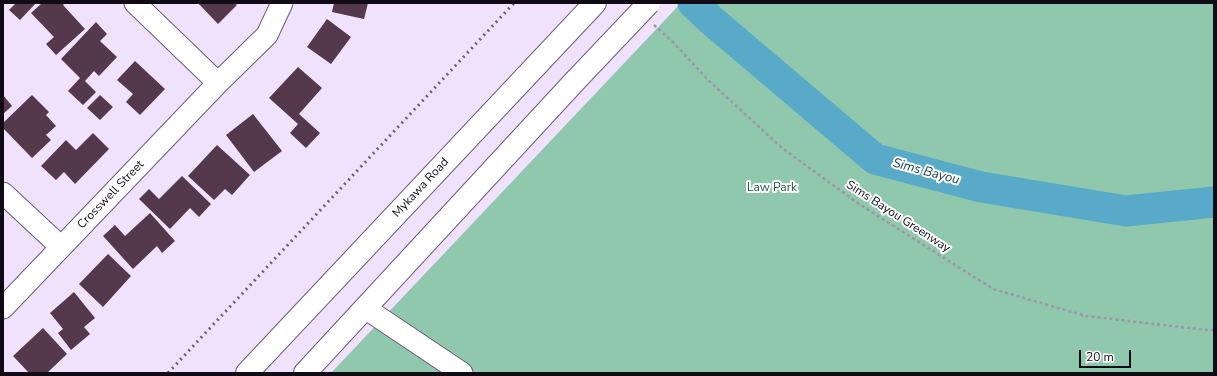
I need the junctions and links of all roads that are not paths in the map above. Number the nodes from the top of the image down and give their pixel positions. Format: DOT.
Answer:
graph roads {
  1 [pos="135,3"];
  2 [pos="282,3"];
  3 [pos="595,3"];
  4 [pos="650,13"];
  5 [pos="218,83"];
  6 [pos="3,193"];
  7 [pos="61,247"];
  8 [pos="3,308"];
  9 [pos="365,308"];
  10 [pos="247,373"];
  11 [pos="305,373"];
  12 [pos="462,373"];
  1 -- 5 [label="street"];
  2 -- 5 [label="street, Crosswell Street"];
  3 -- 10 [label="main road, Mykawa Road"];
  4 -- 9 [label="main road, bridge"];
  5 -- 7 [label="street, Crosswell Street"];
  6 -- 7 [label="street"];
  7 -- 8 [label="street, Crosswell Street"];
  9 -- 11 [label="main road"];
  9 -- 12 [label="street"];
}
